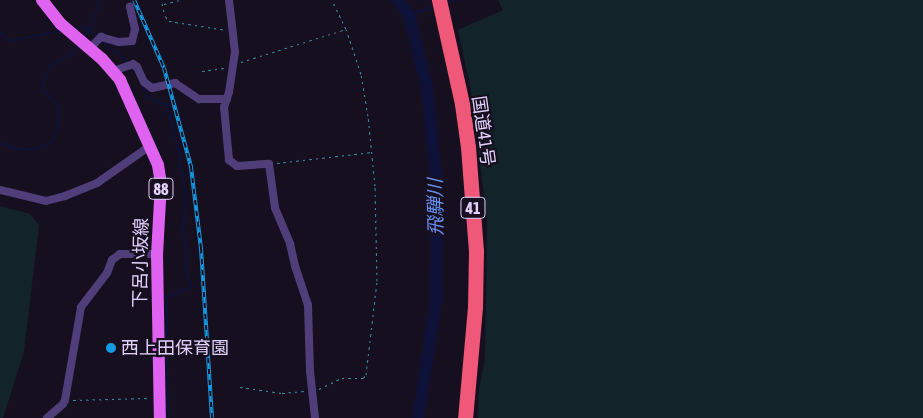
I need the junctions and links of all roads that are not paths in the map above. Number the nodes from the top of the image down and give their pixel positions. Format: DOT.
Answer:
graph roads {
  1 [pos="42,0"];
  2 [pos="229,0"];
  3 [pos="439,0"];
  4 [pos="130,8"];
  5 [pos="90,48"];
  6 [pos="113,71"];
  7 [pos="227,99"];
  8 [pos="150,146"];
  9 [pos="0,190"];
  10 [pos="157,254"];
  11 [pos="47,418"];
  12 [pos="160,418"];
  13 [pos="315,418"];
  14 [pos="465,418"];
  1 -- 5 [label="main road, 下呂小坂線 / 88"];
  2 -- 7 [label="street"];
  3 -- 14 [label="highway, 国道41号 / 41"];
  4 -- 5 [label="street"];
  5 -- 6 [label="main road, 下呂小坂線 / 88"];
  6 -- 7 [label="street"];
  6 -- 8 [label="main road, 下呂小坂線 / 88"];
  7 -- 13 [label="street"];
  8 -- 9 [label="street"];
  8 -- 10 [label="main road, 下呂小坂線 / 88"];
  10 -- 11 [label="street"];
  10 -- 12 [label="main road, 下呂小坂線 / 88"];
}
